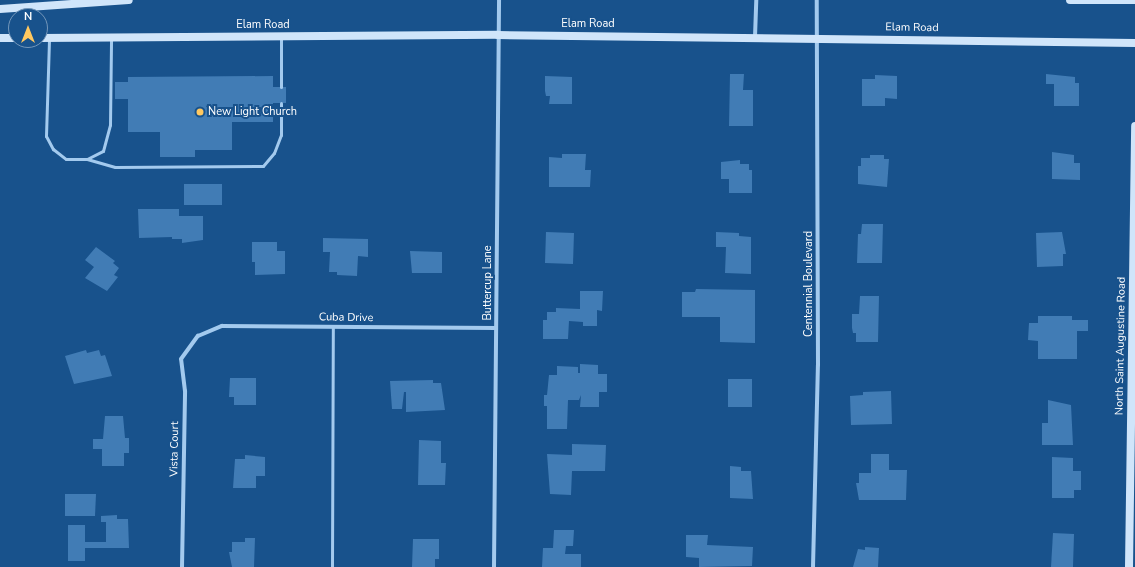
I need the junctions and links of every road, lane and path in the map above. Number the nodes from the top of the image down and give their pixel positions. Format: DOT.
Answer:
graph roads {
  1 [pos="129,0"];
  2 [pos="498,0"];
  3 [pos="756,0"];
  4 [pos="817,0"];
  5 [pos="1070,0"];
  6 [pos="1135,0"];
  7 [pos="0,8"];
  8 [pos="498,35"];
  9 [pos="281,36"];
  10 [pos="755,36"];
  11 [pos="48,38"];
  12 [pos="111,38"];
  13 [pos="817,38"];
  14 [pos="1135,43"];
  15 [pos="44,48"];
  16 [pos="281,87"];
  17 [pos="281,103"];
  18 [pos="1135,126"];
  19 [pos="87,159"];
  20 [pos="333,327"];
  21 [pos="496,328"];
  22 [pos="198,336"];
  23 [pos="182,567"];
  24 [pos="332,567"];
  25 [pos="494,567"];
  26 [pos="814,567"];
  27 [pos="1129,567"];
  1 -- 7 [label="main road"];
  2 -- 8 [label="street, Buttercup Lane"];
  3 -- 10 [label="street"];
  4 -- 13 [label="street, Centennial Boulevard"];
  5 -- 6 [label="main road"];
  8 -- 9 [label="main road, Elam Road"];
  8 -- 10 [label="main road, Elam Road"];
  8 -- 21 [label="street, Buttercup Lane"];
  9 -- 12 [label="main road, Elam Road"];
  9 -- 16 [label="lane"];
  10 -- 13 [label="main road, Elam Road"];
  11 -- 12 [label="main road, Elam Road"];
  12 -- 19 [label="lane"];
  13 -- 14 [label="main road, Elam Road"];
  13 -- 26 [label="street, Centennial Boulevard"];
  15 -- 19 [label="lane"];
  17 -- 19 [label="lane"];
  18 -- 27 [label="main road, North Saint Augustine Road"];
  20 -- 21 [label="street, Cuba Drive"];
  20 -- 22 [label="street, Cuba Drive"];
  20 -- 24 [label="lane"];
  21 -- 25 [label="street, Buttercup Lane"];
  22 -- 23 [label="street, Vista Court"];
}
